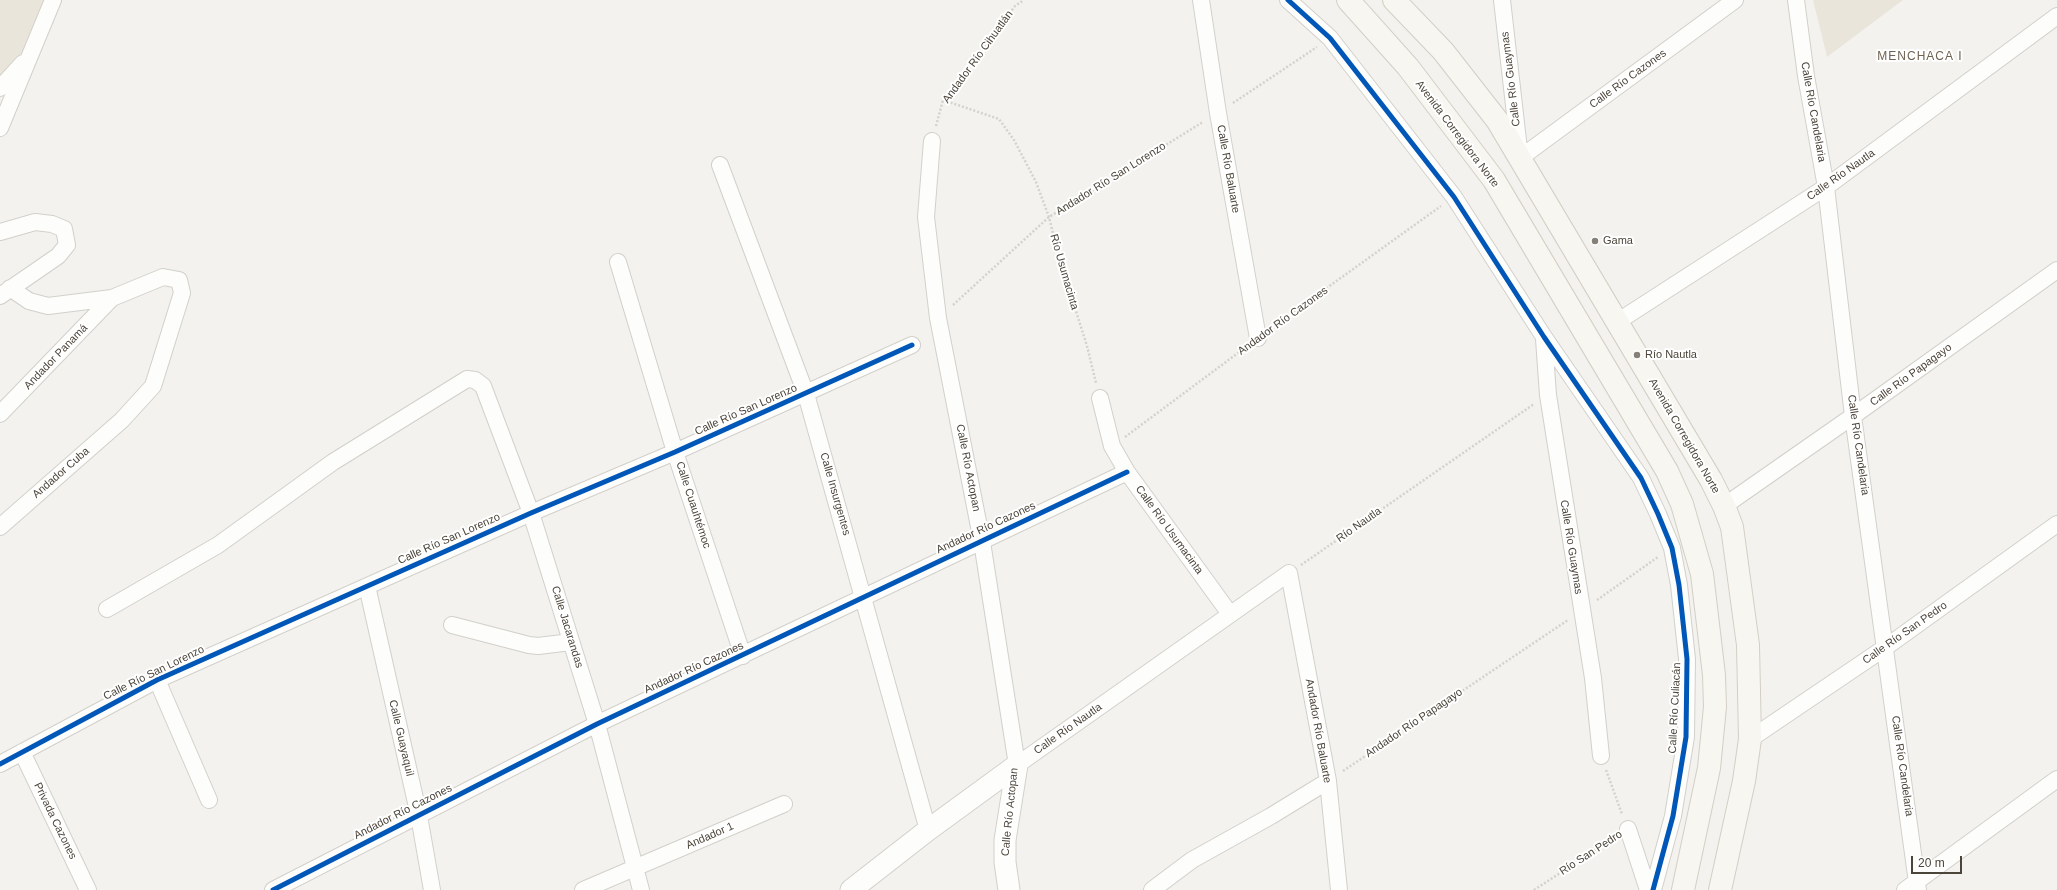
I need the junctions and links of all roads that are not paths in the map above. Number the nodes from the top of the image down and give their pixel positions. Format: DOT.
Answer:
graph roads {
  1 [pos="53,0"];
  2 [pos="1201,0"];
  3 [pos="1288,0"];
  4 [pos="1348,0"];
  5 [pos="1394,0"];
  6 [pos="1502,0"];
  7 [pos="1735,0"];
  8 [pos="1796,0"];
  9 [pos="2057,16"];
  10 [pos="28,57"];
  11 [pos="0,88"];
  12 [pos="0,128"];
  13 [pos="932,141"];
  14 [pos="1520,158"];
  15 [pos="720,165"];
  16 [pos="1826,187"];
  17 [pos="0,232"];
  18 [pos="618,262"];
  19 [pos="2057,270"];
  20 [pos="5,292"];
  21 [pos="112,298"];
  22 [pos="1617,322"];
  23 [pos="1544,337"];
  24 [pos="1258,338"];
  25 [pos="912,345"];
  26 [pos="806,394"];
  27 [pos="1100,398"];
  28 [pos="0,414"];
  29 [pos="1853,416"];
  30 [pos="675,452"];
  31 [pos="1127,472"];
  32 [pos="1724,506"];
  33 [pos="531,513"];
  34 [pos="2057,524"];
  35 [pos="0,527"];
  36 [pos="982,542"];
  37 [pos="1289,573"];
  38 [pos="367,586"];
  39 [pos="864,596"];
  40 [pos="108,609"];
  41 [pos="1230,614"];
  42 [pos="452,625"];
  43 [pos="571,642"];
  44 [pos="1710,645"];
  45 [pos="1886,647"];
  46 [pos="743,656"];
  47 [pos="1687,659"];
  48 [pos="157,680"];
  49 [pos="597,724"];
  50 [pos="1686,737"];
  51 [pos="1750,739"];
  52 [pos="1712,745"];
  53 [pos="22,752"];
  54 [pos="1601,756"];
  55 [pos="0,764"];
  56 [pos="1016,765"];
  57 [pos="2057,779"];
  58 [pos="1328,781"];
  59 [pos="209,800"];
  60 [pos="784,804"];
  61 [pos="419,816"];
  62 [pos="1628,829"];
  63 [pos="928,830"];
  64 [pos="636,869"];
  65 [pos="1913,887"];
  66 [pos="88,890"];
  67 [pos="273,890"];
  68 [pos="432,890"];
  69 [pos="583,890"];
  70 [pos="641,890"];
  71 [pos="851,890"];
  72 [pos="1009,890"];
  73 [pos="1152,890"];
  74 [pos="1339,890"];
  75 [pos="1648,890"];
  76 [pos="1653,890"];
  77 [pos="1683,890"];
  78 [pos="1720,890"];
  1 -- 10 [label="street"];
  2 -- 24 [label="street, Calle Río Baluarte"];
  3 -- 23 [label="street, Calle Río Culiacán"];
  4 -- 44 [label="main road, Avenida Corregidora Norte"];
  5 -- 14 [label="main road, Avenida Corregidora Norte"];
  6 -- 14 [label="street, Calle Río Guaymas"];
  7 -- 14 [label="street, Calle Río Cazones"];
  8 -- 16 [label="street, Calle Río Candelaria"];
  9 -- 16 [label="street, Calle Río Nautla"];
  10 -- 11 [label="street"];
  10 -- 12 [label="street"];
  13 -- 36 [label="street, Calle Río Actopan"];
  14 -- 22 [label="main road, Avenida Corregidora Norte"];
  15 -- 26 [label="street, Calle Insurgentes"];
  16 -- 22 [label="street, Calle Río Nautla"];
  16 -- 29 [label="street, Calle Río Candelaria"];
  17 -- 20 [label="street"];
  18 -- 30 [label="street, Calle Cuauhtémoc"];
  19 -- 29 [label="street, Calle Río Papagayo"];
  20 -- 21 [label="street"];
  21 -- 28 [label="street, Andador Panamá"];
  21 -- 35 [label="street, Andador Cuba"];
  22 -- 32 [label="main road, Avenida Corregidora Norte"];
  23 -- 47 [label="street, Calle Río Culiacán"];
  23 -- 54 [label="street, Calle Río Guaymas"];
  25 -- 26 [label="street, Calle Río San Lorenzo"];
  26 -- 30 [label="street, Calle Río San Lorenzo"];
  26 -- 39 [label="street, Calle Insurgentes"];
  27 -- 31 [label="street, Calle Río Usumacinta"];
  29 -- 32 [label="street, Calle Río Papagayo"];
  29 -- 45 [label="street, Calle Río Candelaria"];
  30 -- 33 [label="street, Calle Río San Lorenzo"];
  30 -- 46 [label="street, Calle Cuauhtémoc"];
  31 -- 36 [label="street, Andador Río Cazones"];
  31 -- 41 [label="street, Calle Río Usumacinta"];
  32 -- 51 [label="main road, Avenida Corregidora Norte"];
  33 -- 38 [label="street, Calle Río San Lorenzo"];
  33 -- 40 [label="street, Calle Jacarandas"];
  33 -- 43 [label="street, Calle Jacarandas"];
  34 -- 45 [label="street, Calle Río San Pedro"];
  36 -- 39 [label="street, Andador Río Cazones"];
  36 -- 56 [label="street, Calle Río Actopan"];
  37 -- 41 [label="street, Calle Río Nautla"];
  37 -- 58 [label="street, Andador Río Baluarte"];
  38 -- 48 [label="street, Calle Río San Lorenzo"];
  38 -- 61 [label="street, Calle Guayaquil"];
  39 -- 46 [label="street, Andador Río Cazones"];
  39 -- 63 [label="street, Calle Insurgentes"];
  41 -- 56 [label="street, Calle Río Nautla"];
  42 -- 43 [label="street"];
  43 -- 49 [label="street, Calle Jacarandas"];
  44 -- 47 [label="street"];
  44 -- 52 [label="main road, Avenida Corregidora Norte"];
  45 -- 51 [label="street, Calle Río San Pedro"];
  45 -- 65 [label="street, Calle Río Candelaria"];
  46 -- 49 [label="street, Andador Río Cazones"];
  47 -- 50 [label="street, Calle Río Culiacán"];
  48 -- 53 [label="street, Calle Río San Lorenzo"];
  48 -- 59 [label="street"];
  49 -- 61 [label="street, Andador Río Cazones"];
  49 -- 64 [label="street, Calle Jacarandas"];
  50 -- 52 [label="street"];
  50 -- 76 [label="street, Calle Río Culiacán"];
  51 -- 78 [label="main road, Avenida Corregidora Norte"];
  52 -- 77 [label="main road, Avenida Corregidora Norte"];
  53 -- 55 [label="street, Calle Río San Lorenzo"];
  53 -- 66 [label="street, Privada Cazones"];
  56 -- 63 [label="street, Calle Río Nautla"];
  56 -- 72 [label="street, Calle Río Actopan"];
  57 -- 65 [label="street"];
  58 -- 73 [label="street"];
  58 -- 74 [label="street, Andador Río Baluarte"];
  60 -- 64 [label="street, Andador 1"];
  61 -- 67 [label="street, Andador Río Cazones"];
  61 -- 68 [label="street, Calle Guayaquil"];
  62 -- 75 [label="street"];
  63 -- 71 [label="street, Calle Río Nautla"];
  64 -- 69 [label="street, Andador 1"];
  64 -- 70 [label="street, Calle Jacarandas"];
}
